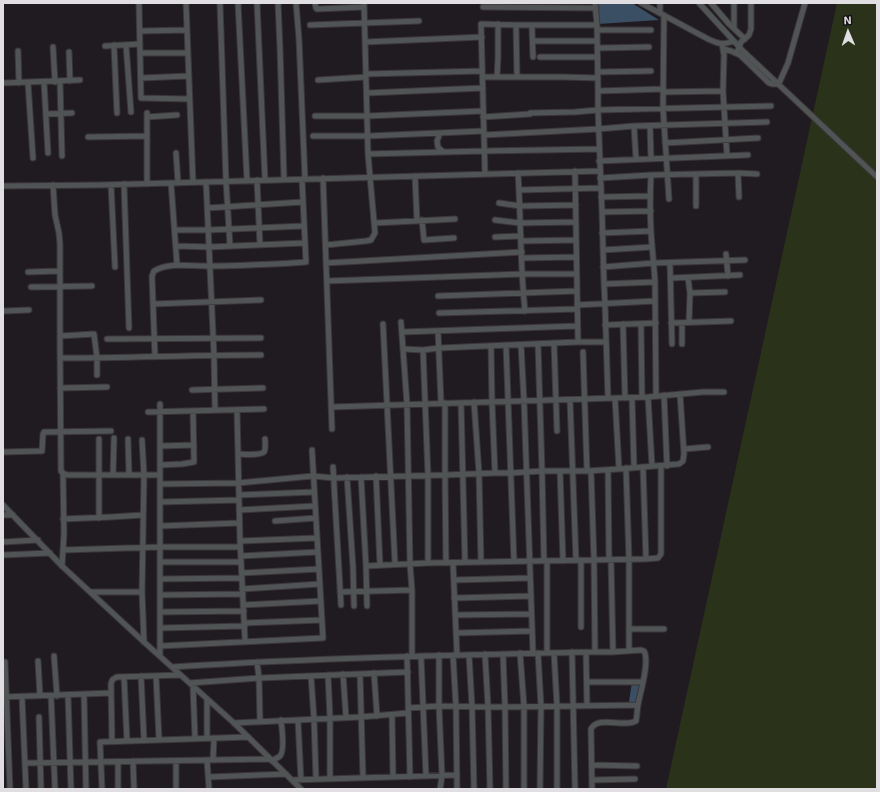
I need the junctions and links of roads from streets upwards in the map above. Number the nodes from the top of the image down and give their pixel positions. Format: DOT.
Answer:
graph roads {
  1 [pos="139,3"];
  2 [pos="186,3"];
  3 [pos="220,3"];
  4 [pos="238,3"];
  5 [pos="257,3"];
  6 [pos="278,3"];
  7 [pos="296,3"];
  8 [pos="315,3"];
  9 [pos="642,3"];
  10 [pos="660,3"];
  11 [pos="699,3"];
  12 [pos="711,3"];
  13 [pos="734,3"];
  14 [pos="751,3"];
  15 [pos="805,3"];
  16 [pos="364,5"];
  17 [pos="332,6"];
  18 [pos="560,6"];
  19 [pos="595,6"];
  20 [pos="483,7"];
  21 [pos="662,14"];
  22 [pos="418,21"];
  23 [pos="365,23"];
  24 [pos="498,24"];
  25 [pos="516,24"];
  26 [pos="310,25"];
  27 [pos="532,28"];
  28 [pos="597,28"];
  29 [pos="734,28"];
  30 [pos="187,30"];
  31 [pos="651,30"];
  32 [pos="140,32"];
  33 [pos="482,37"];
  34 [pos="745,39"];
  35 [pos="533,41"];
  36 [pos="734,41"];
  37 [pos="365,42"];
  38 [pos="596,42"];
  39 [pos="140,44"];
  40 [pos="114,45"];
  41 [pos="126,45"];
  42 [pos="105,46"];
  43 [pos="53,47"];
  44 [pos="649,47"];
  45 [pos="723,47"];
  46 [pos="740,47"];
  47 [pos="597,48"];
  48 [pos="18,51"];
  49 [pos="69,52"];
  50 [pos="140,53"];
  51 [pos="188,53"];
  52 [pos="736,53"];
  53 [pos="533,57"];
  54 [pos="540,57"];
  55 [pos="597,57"];
  56 [pos="482,71"];
  57 [pos="651,71"];
  58 [pos="598,75"];
  59 [pos="188,76"];
  60 [pos="366,76"];
  61 [pos="483,77"];
  62 [pos="497,77"];
  63 [pos="517,77"];
  64 [pos="141,78"];
  65 [pos="80,80"];
  66 [pos="318,80"];
  67 [pos="70,81"];
  68 [pos="44,82"];
  69 [pos="57,82"];
  70 [pos="3,83"];
  71 [pos="19,83"];
  72 [pos="28,83"];
  73 [pos="778,84"];
  74 [pos="483,88"];
  75 [pos="663,90"];
  76 [pos="598,91"];
  77 [pos="723,91"];
  78 [pos="367,93"];
  79 [pos="189,99"];
  80 [pos="771,106"];
  81 [pos="724,107"];
  82 [pos="663,108"];
  83 [pos="598,110"];
  84 [pos="131,112"];
  85 [pos="72,113"];
  86 [pos="117,113"];
  87 [pos="46,114"];
  88 [pos="61,114"];
  89 [pos="483,114"];
  90 [pos="177,115"];
  91 [pos="315,116"];
  92 [pos="367,116"];
  93 [pos="767,122"];
  94 [pos="725,123"];
  95 [pos="664,125"];
  96 [pos="634,126"];
  97 [pos="650,126"];
  98 [pos="598,129"];
  99 [pos="440,133"];
  100 [pos="484,133"];
  101 [pos="147,136"];
  102 [pos="313,136"];
  103 [pos="368,136"];
  104 [pos="88,137"];
  105 [pos="758,138"];
  106 [pos="725,140"];
  107 [pos="665,143"];
  108 [pos="599,150"];
  109 [pos="484,151"];
  110 [pos="443,152"];
  111 [pos="48,153"];
  112 [pos="176,153"];
  113 [pos="368,154"];
  114 [pos="748,155"];
  115 [pos="62,156"];
  116 [pos="727,156"];
  117 [pos="33,158"];
  118 [pos="651,158"];
  119 [pos="666,158"];
  120 [pos="636,159"];
  121 [pos="600,161"];
  122 [pos="600,170"];
  123 [pos="575,171"];
  124 [pos="518,173"];
  125 [pos="738,173"];
  126 [pos="484,174"];
  127 [pos="696,174"];
  128 [pos="757,174"];
  129 [pos="651,175"];
  130 [pos="668,175"];
  131 [pos="415,176"];
  132 [pos="370,177"];
  133 [pos="877,177"];
  134 [pos="323,178"];
  135 [pos="600,178"];
  136 [pos="284,179"];
  137 [pos="304,179"];
  138 [pos="247,180"];
  139 [pos="256,180"];
  140 [pos="265,180"];
  141 [pos="226,181"];
  142 [pos="193,182"];
  143 [pos="206,182"];
  144 [pos="171,183"];
  145 [pos="178,183"];
  146 [pos="124,184"];
  147 [pos="147,184"];
  148 [pos="53,185"];
  149 [pos="111,185"];
  150 [pos="3,186"];
  151 [pos="575,188"];
  152 [pos="600,188"];
  153 [pos="519,190"];
  154 [pos="650,196"];
  155 [pos="739,196"];
  156 [pos="601,197"];
  157 [pos="669,199"];
  158 [pos="303,202"];
  159 [pos="499,203"];
  160 [pos="258,205"];
  161 [pos="576,205"];
  162 [pos="227,206"];
  163 [pos="520,206"];
  164 [pos="696,206"];
  165 [pos="207,208"];
  166 [pos="651,210"];
  167 [pos="602,212"];
  168 [pos="455,219"];
  169 [pos="419,220"];
  170 [pos="495,220"];
  171 [pos="576,222"];
  172 [pos="375,223"];
  173 [pos="520,223"];
  174 [pos="304,226"];
  175 [pos="259,228"];
  176 [pos="229,229"];
  177 [pos="175,230"];
  178 [pos="208,230"];
  179 [pos="651,231"];
  180 [pos="602,233"];
  181 [pos="494,237"];
  182 [pos="454,238"];
  183 [pos="521,239"];
  184 [pos="576,240"];
  185 [pos="305,243"];
  186 [pos="260,245"];
  187 [pos="326,245"];
  188 [pos="176,246"];
  189 [pos="230,246"];
  190 [pos="209,247"];
  191 [pos="652,247"];
  192 [pos="603,250"];
  193 [pos="726,254"];
  194 [pos="522,255"];
  195 [pos="576,257"];
  196 [pos="727,260"];
  197 [pos="745,260"];
  198 [pos="326,263"];
  199 [pos="654,263"];
  200 [pos="670,263"];
  201 [pos="177,265"];
  202 [pos="210,266"];
  203 [pos="114,267"];
  204 [pos="603,267"];
  205 [pos="60,271"];
  206 [pos="28,272"];
  207 [pos="523,274"];
  208 [pos="576,274"];
  209 [pos="740,275"];
  210 [pos="728,276"];
  211 [pos="671,278"];
  212 [pos="688,278"];
  213 [pos="327,282"];
  214 [pos="655,282"];
  215 [pos="604,284"];
  216 [pos="60,286"];
  217 [pos="92,286"];
  218 [pos="31,287"];
  219 [pos="577,291"];
  220 [pos="725,292"];
  221 [pos="523,293"];
  222 [pos="690,293"];
  223 [pos="438,296"];
  224 [pos="261,300"];
  225 [pos="656,301"];
  226 [pos="211,302"];
  227 [pos="153,304"];
  228 [pos="605,304"];
  229 [pos="577,307"];
  230 [pos="29,310"];
  231 [pos="525,310"];
  232 [pos="3,311"];
  233 [pos="439,314"];
  234 [pos="731,321"];
  235 [pos="401,322"];
  236 [pos="682,322"];
  237 [pos="689,322"];
  238 [pos="656,323"];
  239 [pos="671,323"];
  240 [pos="383,324"];
  241 [pos="623,324"];
  242 [pos="641,324"];
  243 [pos="605,325"];
  244 [pos="578,326"];
  245 [pos="129,328"];
  246 [pos="438,331"];
  247 [pos="402,332"];
  248 [pos="60,336"];
  249 [pos="213,338"];
  250 [pos="261,338"];
  251 [pos="107,339"];
  252 [pos="154,339"];
  253 [pos="578,342"];
  254 [pos="606,342"];
  255 [pos="554,343"];
  256 [pos="538,344"];
  257 [pos="672,344"];
  258 [pos="682,344"];
  259 [pos="506,345"];
  260 [pos="521,345"];
  261 [pos="491,346"];
  262 [pos="439,348"];
  263 [pos="403,349"];
  264 [pos="423,350"];
  265 [pos="583,352"];
  266 [pos="214,355"];
  267 [pos="261,355"];
  268 [pos="155,356"];
  269 [pos="60,358"];
  270 [pos="97,358"];
  271 [pos="97,375"];
  272 [pos="107,386"];
  273 [pos="60,388"];
  274 [pos="263,388"];
  275 [pos="214,389"];
  276 [pos="192,390"];
  277 [pos="724,392"];
  278 [pos="680,394"];
  279 [pos="664,395"];
  280 [pos="656,396"];
  281 [pos="642,397"];
  282 [pos="648,397"];
  283 [pos="608,398"];
  284 [pos="615,398"];
  285 [pos="625,398"];
  286 [pos="632,398"];
  287 [pos="584,399"];
  288 [pos="540,400"];
  289 [pos="555,400"];
  290 [pos="570,400"];
  291 [pos="508,401"];
  292 [pos="524,401"];
  293 [pos="474,402"];
  294 [pos="492,402"];
  295 [pos="443,403"];
  296 [pos="461,403"];
  297 [pos="160,404"];
  298 [pos="407,404"];
  299 [pos="425,404"];
  300 [pos="387,405"];
  301 [pos="332,406"];
  302 [pos="264,409"];
  303 [pos="214,410"];
  304 [pos="237,410"];
  305 [pos="193,411"];
  306 [pos="148,412"];
  307 [pos="160,412"];
  308 [pos="332,429"];
  309 [pos="111,431"];
  310 [pos="557,431"];
  311 [pos="60,432"];
  312 [pos="114,438"];
  313 [pos="99,439"];
  314 [pos="128,439"];
  315 [pos="265,439"];
  316 [pos="142,440"];
  317 [pos="194,445"];
  318 [pos="160,446"];
  319 [pos="708,448"];
  320 [pos="684,449"];
  321 [pos="312,450"];
  322 [pos="3,452"];
  323 [pos="238,454"];
  324 [pos="160,465"];
  325 [pos="652,466"];
  326 [pos="660,466"];
  327 [pos="667,466"];
  328 [pos="333,467"];
  329 [pos="634,467"];
  330 [pos="643,467"];
  331 [pos="626,468"];
  332 [pos="619,469"];
  333 [pos="608,470"];
  334 [pos="527,471"];
  335 [pos="542,471"];
  336 [pos="560,471"];
  337 [pos="573,471"];
  338 [pos="589,471"];
  339 [pos="62,473"];
  340 [pos="479,473"];
  341 [pos="495,473"];
  342 [pos="511,473"];
  343 [pos="463,474"];
  344 [pos="99,475"];
  345 [pos="113,475"];
  346 [pos="129,475"];
  347 [pos="144,475"];
  348 [pos="160,475"];
  349 [pos="428,475"];
  350 [pos="445,475"];
  351 [pos="313,476"];
  352 [pos="376,476"];
  353 [pos="390,476"];
  354 [pos="409,476"];
  355 [pos="347,477"];
  356 [pos="361,477"];
  357 [pos="334,478"];
  358 [pos="238,483"];
  359 [pos="160,484"];
  360 [pos="314,492"];
  361 [pos="239,498"];
  362 [pos="160,502"];
  363 [pos="3,505"];
  364 [pos="315,506"];
  365 [pos="239,510"];
  366 [pos="3,515"];
  367 [pos="13,515"];
  368 [pos="143,515"];
  369 [pos="99,518"];
  370 [pos="316,518"];
  371 [pos="63,519"];
  372 [pos="275,521"];
  373 [pos="239,523"];
  374 [pos="160,526"];
  375 [pos="317,538"];
  376 [pos="38,540"];
  377 [pos="3,542"];
  378 [pos="240,544"];
  379 [pos="160,547"];
  380 [pos="143,548"];
  381 [pos="63,550"];
  382 [pos="318,552"];
  383 [pos="50,553"];
  384 [pos="3,555"];
  385 [pos="241,559"];
  386 [pos="646,559"];
  387 [pos="578,560"];
  388 [pos="594,560"];
  389 [pos="610,560"];
  390 [pos="629,560"];
  391 [pos="529,561"];
  392 [pos="545,561"];
  393 [pos="563,561"];
  394 [pos="160,562"];
  395 [pos="465,562"];
  396 [pos="481,562"];
  397 [pos="514,562"];
  398 [pos="428,563"];
  399 [pos="446,563"];
  400 [pos="453,563"];
  401 [pos="395,564"];
  402 [pos="410,564"];
  403 [pos="380,565"];
  404 [pos="62,566"];
  405 [pos="366,566"];
  406 [pos="319,568"];
  407 [pos="242,576"];
  408 [pos="530,578"];
  409 [pos="160,579"];
  410 [pos="454,580"];
  411 [pos="320,584"];
  412 [pos="412,590"];
  413 [pos="354,591"];
  414 [pos="367,591"];
  415 [pos="91,592"];
  416 [pos="142,592"];
  417 [pos="243,592"];
  418 [pos="340,592"];
  419 [pos="160,595"];
  420 [pos="530,596"];
  421 [pos="454,598"];
  422 [pos="321,602"];
  423 [pos="243,605"];
  424 [pos="341,605"];
  425 [pos="354,606"];
  426 [pos="367,606"];
  427 [pos="244,611"];
  428 [pos="160,612"];
  429 [pos="531,614"];
  430 [pos="455,615"];
  431 [pos="322,620"];
  432 [pos="244,624"];
  433 [pos="160,628"];
  434 [pos="581,628"];
  435 [pos="629,629"];
  436 [pos="664,629"];
  437 [pos="532,630"];
  438 [pos="456,633"];
  439 [pos="245,641"];
  440 [pos="144,642"];
  441 [pos="160,646"];
  442 [pos="629,651"];
  443 [pos="572,652"];
  444 [pos="586,652"];
  445 [pos="595,652"];
  446 [pos="613,652"];
  447 [pos="535,653"];
  448 [pos="547,653"];
  449 [pos="554,653"];
  450 [pos="485,654"];
  451 [pos="503,654"];
  452 [pos="520,654"];
  453 [pos="438,655"];
  454 [pos="455,655"];
  455 [pos="469,655"];
  456 [pos="54,656"];
  457 [pos="160,656"];
  458 [pos="409,656"];
  459 [pos="421,656"];
  460 [pos="38,661"];
  461 [pos="5,662"];
  462 [pos="257,662"];
  463 [pos="172,667"];
  464 [pos="408,672"];
  465 [pos="374,673"];
  466 [pos="343,674"];
  467 [pos="360,674"];
  468 [pos="180,675"];
  469 [pos="328,675"];
  470 [pos="141,676"];
  471 [pos="156,676"];
  472 [pos="311,676"];
  473 [pos="124,677"];
  474 [pos="259,678"];
  475 [pos="587,682"];
  476 [pos="643,682"];
  477 [pos="191,684"];
  478 [pos="111,693"];
  479 [pos="84,695"];
  480 [pos="40,696"];
  481 [pos="51,696"];
  482 [pos="57,696"];
  483 [pos="68,696"];
  484 [pos="5,697"];
  485 [pos="22,697"];
  486 [pos="207,698"];
  487 [pos="638,704"];
  488 [pos="587,705"];
  489 [pos="439,706"];
  490 [pos="472,706"];
  491 [pos="488,706"];
  492 [pos="524,706"];
  493 [pos="541,706"];
  494 [pos="557,706"];
  495 [pos="572,706"];
  496 [pos="423,707"];
  497 [pos="456,707"];
  498 [pos="505,707"];
  499 [pos="408,710"];
  500 [pos="392,715"];
  501 [pos="378,716"];
  502 [pos="39,717"];
  503 [pos="346,717"];
  504 [pos="361,717"];
  505 [pos="330,718"];
  506 [pos="314,719"];
  507 [pos="281,720"];
  508 [pos="298,720"];
  509 [pos="260,721"];
  510 [pos="234,723"];
  511 [pos="248,737"];
  512 [pos="195,738"];
  513 [pos="207,738"];
  514 [pos="214,738"];
  515 [pos="144,740"];
  516 [pos="159,740"];
  517 [pos="112,741"];
  518 [pos="127,741"];
  519 [pos="207,760"];
  520 [pos="213,760"];
  521 [pos="271,760"];
  522 [pos="133,761"];
  523 [pos="176,761"];
  524 [pos="70,762"];
  525 [pos="85,762"];
  526 [pos="101,762"];
  527 [pos="118,762"];
  528 [pos="26,763"];
  529 [pos="40,763"];
  530 [pos="54,763"];
  531 [pos="592,765"];
  532 [pos="637,766"];
  533 [pos="286,774"];
  534 [pos="457,775"];
  535 [pos="426,776"];
  536 [pos="442,776"];
  537 [pos="208,777"];
  538 [pos="393,777"];
  539 [pos="410,777"];
  540 [pos="362,778"];
  541 [pos="316,779"];
  542 [pos="330,779"];
  543 [pos="635,779"];
  544 [pos="292,780"];
  545 [pos="301,780"];
  546 [pos="592,780"];
  547 [pos="10,789"];
  548 [pos="26,789"];
  549 [pos="41,789"];
  550 [pos="55,789"];
  551 [pos="71,789"];
  552 [pos="86,789"];
  553 [pos="102,789"];
  554 [pos="118,789"];
  555 [pos="134,789"];
  556 [pos="176,789"];
  557 [pos="209,789"];
  558 [pos="301,789"];
  559 [pos="440,789"];
  560 [pos="457,789"];
  561 [pos="474,789"];
  562 [pos="490,789"];
  563 [pos="506,789"];
  564 [pos="524,789"];
  565 [pos="540,789"];
  566 [pos="558,789"];
  567 [pos="574,789"];
  568 [pos="592,789"];
  1 -- 32 [label="street"];
  2 -- 30 [label="street"];
  3 -- 141 [label="street"];
  4 -- 138 [label="street"];
  5 -- 140 [label="street"];
  6 -- 136 [label="street"];
  7 -- 137 [label="street"];
  8 -- 17 [label="street"];
  9 -- 21 [label="street"];
  10 -- 21 [label="street"];
  11 -- 36 [label="street"];
  12 -- 29 [label="street"];
  13 -- 29 [label="street"];
  14 -- 34 [label="street"];
  15 -- 73 [label="street"];
  16 -- 17 [label="street"];
  16 -- 23 [label="street"];
  18 -- 19 [label="street"];
  18 -- 20 [label="street"];
  19 -- 28 [label="street"];
  21 -- 45 [label="street"];
  21 -- 75 [label="street"];
  22 -- 23 [label="street"];
  23 -- 26 [label="street"];
  23 -- 37 [label="street"];
  24 -- 25 [label="street"];
  24 -- 33 [label="street"];
  24 -- 62 [label="street"];
  25 -- 28 [label="street"];
  25 -- 63 [label="street"];
  27 -- 35 [label="street"];
  28 -- 31 [label="street"];
  28 -- 38 [label="street"];
  29 -- 34 [label="street"];
  30 -- 32 [label="street"];
  30 -- 51 [label="street"];
  32 -- 39 [label="street"];
  33 -- 37 [label="street"];
  33 -- 56 [label="street"];
  34 -- 46 [label="street"];
  35 -- 38 [label="street"];
  35 -- 53 [label="street"];
  36 -- 45 [label="street"];
  36 -- 46 [label="street"];
  37 -- 60 [label="street"];
  38 -- 47 [label="street"];
  39 -- 41 [label="street"];
  39 -- 50 [label="street"];
  40 -- 41 [label="street"];
  40 -- 42 [label="street"];
  40 -- 86 [label="street"];
  41 -- 84 [label="street"];
  43 -- 69 [label="street"];
  44 -- 47 [label="street"];
  45 -- 52 [label="street"];
  45 -- 77 [label="street"];
  46 -- 52 [label="street"];
  46 -- 73 [label="street"];
  47 -- 55 [label="street"];
  48 -- 71 [label="street"];
  49 -- 67 [label="street"];
  50 -- 51 [label="street"];
  50 -- 64 [label="street"];
  51 -- 59 [label="street"];
  52 -- 73 [label="street"];
  54 -- 55 [label="street"];
  55 -- 58 [label="street"];
  56 -- 60 [label="street"];
  56 -- 61 [label="street"];
  57 -- 58 [label="street"];
  58 -- 63 [label="street"];
  58 -- 76 [label="street"];
  59 -- 64 [label="street"];
  59 -- 79 [label="street"];
  60 -- 66 [label="street"];
  60 -- 78 [label="street"];
  61 -- 62 [label="street"];
  61 -- 74 [label="street"];
  62 -- 63 [label="street"];
  64 -- 79 [label="street"];
  65 -- 67 [label="street"];
  67 -- 69 [label="street"];
  68 -- 69 [label="street"];
  68 -- 72 [label="street"];
  68 -- 87 [label="street"];
  69 -- 88 [label="street"];
  70 -- 71 [label="street"];
  71 -- 72 [label="street"];
  72 -- 117 [label="street"];
  73 -- 133 [label="street"];
  74 -- 78 [label="street"];
  74 -- 89 [label="street"];
  75 -- 76 [label="street"];
  75 -- 77 [label="street"];
  75 -- 82 [label="street"];
  76 -- 83 [label="street"];
  77 -- 81 [label="street"];
  78 -- 92 [label="street"];
  79 -- 142 [label="street"];
  80 -- 81 [label="street"];
  81 -- 82 [label="street"];
  81 -- 94 [label="street"];
  82 -- 83 [label="street"];
  82 -- 95 [label="street"];
  83 -- 89 [label="street"];
  83 -- 98 [label="street"];
  85 -- 88 [label="street"];
  87 -- 88 [label="street"];
  87 -- 111 [label="street"];
  88 -- 115 [label="street"];
  89 -- 92 [label="street"];
  89 -- 100 [label="street"];
  90 -- 101 [label="street"];
  91 -- 92 [label="street"];
  92 -- 103 [label="street"];
  93 -- 94 [label="street"];
  94 -- 95 [label="street"];
  94 -- 106 [label="street"];
  95 -- 97 [label="street"];
  95 -- 107 [label="street"];
  96 -- 97 [label="street"];
  96 -- 98 [label="street"];
  96 -- 120 [label="street"];
  97 -- 118 [label="street"];
  98 -- 100 [label="street"];
  98 -- 108 [label="street"];
  99 -- 100 [label="street"];
  99 -- 103 [label="street"];
  99 -- 110 [label="street"];
  100 -- 109 [label="street"];
  101 -- 104 [label="street"];
  101 -- 147 [label="street"];
  102 -- 103 [label="street"];
  103 -- 113 [label="street"];
  105 -- 106 [label="street"];
  106 -- 107 [label="street"];
  106 -- 116 [label="street"];
  107 -- 119 [label="street"];
  108 -- 109 [label="street"];
  108 -- 121 [label="street"];
  109 -- 110 [label="street"];
  109 -- 126 [label="street"];
  110 -- 113 [label="street"];
  112 -- 145 [label="street"];
  113 -- 132 [label="street"];
  114 -- 116 [label="street"];
  116 -- 119 [label="street"];
  118 -- 119 [label="street"];
  118 -- 120 [label="street"];
  119 -- 130 [label="street"];
  120 -- 121 [label="street"];
  121 -- 122 [label="street"];
  122 -- 123 [label="street"];
  122 -- 135 [label="street"];
  123 -- 124 [label="street"];
  123 -- 151 [label="street"];
  124 -- 126 [label="street"];
  124 -- 153 [label="street"];
  125 -- 127 [label="street"];
  125 -- 128 [label="street"];
  125 -- 155 [label="street"];
  126 -- 131 [label="street"];
  127 -- 130 [label="street"];
  127 -- 164 [label="street"];
  129 -- 130 [label="street"];
  129 -- 135 [label="street"];
  129 -- 154 [label="street"];
  130 -- 157 [label="street"];
  131 -- 132 [label="street"];
  131 -- 169 [label="street"];
  132 -- 134 [label="street"];
  132 -- 172 [label="street"];
  134 -- 137 [label="street"];
  134 -- 187 [label="street"];
  135 -- 152 [label="street"];
  136 -- 137 [label="street"];
  136 -- 140 [label="street"];
  137 -- 158 [label="street"];
  138 -- 139 [label="street"];
  138 -- 141 [label="street"];
  139 -- 140 [label="street"];
  139 -- 160 [label="street"];
  141 -- 143 [label="street"];
  141 -- 162 [label="street"];
  142 -- 143 [label="street"];
  142 -- 145 [label="street"];
  143 -- 165 [label="street"];
  144 -- 145 [label="street"];
  144 -- 147 [label="street"];
  144 -- 177 [label="street"];
  146 -- 147 [label="street"];
  146 -- 149 [label="street"];
  146 -- 245 [label="street"];
  148 -- 149 [label="street"];
  148 -- 150 [label="street"];
  148 -- 205 [label="street"];
  149 -- 203 [label="street"];
  151 -- 152 [label="street"];
  151 -- 153 [label="street"];
  151 -- 161 [label="street"];
  152 -- 156 [label="street"];
  153 -- 163 [label="street"];
  154 -- 156 [label="street"];
  154 -- 166 [label="street"];
  156 -- 167 [label="street"];
  158 -- 160 [label="street"];
  158 -- 174 [label="street"];
  159 -- 163 [label="street"];
  160 -- 162 [label="street"];
  160 -- 175 [label="street"];
  161 -- 163 [label="street"];
  161 -- 171 [label="street"];
  162 -- 165 [label="street"];
  162 -- 176 [label="street"];
  163 -- 173 [label="street"];
  165 -- 178 [label="street"];
  166 -- 167 [label="street"];
  166 -- 179 [label="street"];
  167 -- 180 [label="street"];
  168 -- 169 [label="street"];
  169 -- 172 [label="street"];
  169 -- 182 [label="street"];
  170 -- 173 [label="street"];
  171 -- 173 [label="street"];
  171 -- 184 [label="street"];
  172 -- 187 [label="street"];
  173 -- 183 [label="street"];
  174 -- 175 [label="street"];
  174 -- 185 [label="street"];
  175 -- 176 [label="street"];
  175 -- 186 [label="street"];
  176 -- 178 [label="street"];
  176 -- 189 [label="street"];
  177 -- 178 [label="street"];
  177 -- 188 [label="street"];
  178 -- 190 [label="street"];
  179 -- 180 [label="street"];
  179 -- 191 [label="street"];
  180 -- 192 [label="street"];
  181 -- 183 [label="street"];
  183 -- 184 [label="street"];
  183 -- 194 [label="street"];
  184 -- 195 [label="street"];
  185 -- 186 [label="street"];
  185 -- 202 [label="street"];
  186 -- 189 [label="street"];
  187 -- 198 [label="street"];
  188 -- 190 [label="street"];
  188 -- 201 [label="street"];
  189 -- 190 [label="street"];
  190 -- 202 [label="street"];
  191 -- 192 [label="street"];
  191 -- 199 [label="street"];
  192 -- 204 [label="street"];
  193 -- 196 [label="street"];
  194 -- 195 [label="street"];
  194 -- 198 [label="street"];
  194 -- 207 [label="street"];
  195 -- 208 [label="street"];
  196 -- 197 [label="street"];
  196 -- 200 [label="street"];
  196 -- 210 [label="street"];
  198 -- 213 [label="street"];
  199 -- 200 [label="street"];
  199 -- 204 [label="street"];
  199 -- 214 [label="street"];
  200 -- 211 [label="street"];
  201 -- 202 [label="street"];
  201 -- 227 [label="street"];
  202 -- 226 [label="street"];
  204 -- 215 [label="street"];
  205 -- 206 [label="street"];
  205 -- 216 [label="street"];
  207 -- 208 [label="street"];
  207 -- 213 [label="street"];
  207 -- 221 [label="street"];
  208 -- 219 [label="street"];
  209 -- 210 [label="street"];
  210 -- 212 [label="street"];
  211 -- 212 [label="street"];
  211 -- 239 [label="street"];
  212 -- 222 [label="street"];
  213 -- 301 [label="street"];
  214 -- 215 [label="street"];
  214 -- 225 [label="street"];
  215 -- 228 [label="street"];
  216 -- 217 [label="street"];
  216 -- 218 [label="street"];
  216 -- 248 [label="street"];
  219 -- 221 [label="street"];
  219 -- 229 [label="street"];
  220 -- 222 [label="street"];
  221 -- 223 [label="street"];
  221 -- 231 [label="street"];
  222 -- 237 [label="street"];
  224 -- 226 [label="street"];
  225 -- 228 [label="street"];
  225 -- 238 [label="street"];
  226 -- 227 [label="street"];
  226 -- 249 [label="street"];
  227 -- 252 [label="street"];
  228 -- 229 [label="street"];
  228 -- 243 [label="street"];
  229 -- 231 [label="street"];
  229 -- 244 [label="street"];
  230 -- 232 [label="street"];
  231 -- 233 [label="street"];
  234 -- 237 [label="street"];
  235 -- 247 [label="street"];
  236 -- 237 [label="street"];
  236 -- 239 [label="street"];
  236 -- 258 [label="street"];
  238 -- 242 [label="street"];
  238 -- 280 [label="street"];
  239 -- 257 [label="street"];
  240 -- 300 [label="street"];
  241 -- 242 [label="street"];
  241 -- 243 [label="street"];
  241 -- 285 [label="street"];
  242 -- 281 [label="street"];
  243 -- 254 [label="street"];
  244 -- 246 [label="street"];
  244 -- 253 [label="street"];
  246 -- 247 [label="street"];
  246 -- 262 [label="street"];
  247 -- 263 [label="street"];
  248 -- 269 [label="street"];
  248 -- 270 [label="street"];
  249 -- 250 [label="street"];
  249 -- 252 [label="street"];
  249 -- 266 [label="street"];
  251 -- 252 [label="street"];
  252 -- 268 [label="street"];
  253 -- 254 [label="street"];
  253 -- 255 [label="street"];
  254 -- 283 [label="street"];
  255 -- 256 [label="street"];
  255 -- 289 [label="street"];
  256 -- 260 [label="street"];
  256 -- 288 [label="street"];
  259 -- 260 [label="street"];
  259 -- 261 [label="street"];
  259 -- 291 [label="street"];
  260 -- 292 [label="street"];
  261 -- 262 [label="street"];
  261 -- 294 [label="street"];
  262 -- 264 [label="street"];
  262 -- 295 [label="street"];
  263 -- 264 [label="street"];
  263 -- 298 [label="street"];
  264 -- 299 [label="street"];
  265 -- 287 [label="street"];
  266 -- 267 [label="street"];
  266 -- 268 [label="street"];
  266 -- 275 [label="street"];
  268 -- 270 [label="street"];
  269 -- 270 [label="street"];
  269 -- 273 [label="street"];
  270 -- 271 [label="street"];
  272 -- 273 [label="street"];
  273 -- 311 [label="street"];
  274 -- 275 [label="street"];
  275 -- 276 [label="street"];
  275 -- 303 [label="street"];
  277 -- 278 [label="street"];
  278 -- 279 [label="street"];
  278 -- 320 [label="street"];
  279 -- 280 [label="street"];
  279 -- 327 [label="street"];
  280 -- 282 [label="street"];
  281 -- 282 [label="street"];
  281 -- 286 [label="street"];
  282 -- 325 [label="street"];
  283 -- 284 [label="street"];
  283 -- 287 [label="street"];
  284 -- 285 [label="street"];
  284 -- 332 [label="street"];
  285 -- 286 [label="street"];
  286 -- 329 [label="street"];
  287 -- 290 [label="street"];
  287 -- 338 [label="street"];
  288 -- 289 [label="street"];
  288 -- 292 [label="street"];
  288 -- 335 [label="street"];
  289 -- 290 [label="street"];
  289 -- 310 [label="street"];
  290 -- 337 [label="street"];
  291 -- 292 [label="street"];
  291 -- 294 [label="street"];
  291 -- 342 [label="street"];
  292 -- 334 [label="street"];
  293 -- 294 [label="street"];
  293 -- 296 [label="street"];
  293 -- 340 [label="street"];
  294 -- 341 [label="street"];
  295 -- 296 [label="street"];
  295 -- 299 [label="street"];
  295 -- 350 [label="street"];
  296 -- 343 [label="street"];
  297 -- 307 [label="street"];
  298 -- 299 [label="street"];
  298 -- 300 [label="street"];
  298 -- 354 [label="street"];
  299 -- 349 [label="street"];
  300 -- 301 [label="street"];
  300 -- 353 [label="street"];
  301 -- 308 [label="street"];
  302 -- 304 [label="street"];
  303 -- 304 [label="street"];
  303 -- 305 [label="street"];
  304 -- 323 [label="street"];
  305 -- 307 [label="street"];
  305 -- 317 [label="street"];
  306 -- 307 [label="street"];
  307 -- 318 [label="street"];
  309 -- 311 [label="street"];
  311 -- 322 [label="street"];
  311 -- 339 [label="street"];
  312 -- 345 [label="street"];
  313 -- 344 [label="street"];
  314 -- 346 [label="street"];
  315 -- 323 [label="street"];
  316 -- 347 [label="street"];
  317 -- 318 [label="street"];
  317 -- 324 [label="street"];
  318 -- 324 [label="street"];
  319 -- 320 [label="street"];
  320 -- 327 [label="street"];
  321 -- 351 [label="street"];
  323 -- 358 [label="street"];
  324 -- 348 [label="street"];
  325 -- 326 [label="street"];
  325 -- 330 [label="street"];
  326 -- 327 [label="street"];
  326 -- 386 [label="street"];
  328 -- 357 [label="street"];
  329 -- 330 [label="street"];
  329 -- 331 [label="street"];
  330 -- 386 [label="street"];
  331 -- 332 [label="street"];
  331 -- 390 [label="street"];
  332 -- 333 [label="street"];
  333 -- 338 [label="street"];
  333 -- 389 [label="street"];
  334 -- 335 [label="street"];
  334 -- 342 [label="street"];
  334 -- 391 [label="street"];
  335 -- 336 [label="street"];
  335 -- 392 [label="street"];
  336 -- 337 [label="street"];
  336 -- 393 [label="street"];
  337 -- 338 [label="street"];
  337 -- 387 [label="street"];
  338 -- 388 [label="street"];
  339 -- 344 [label="street"];
  339 -- 371 [label="street"];
  340 -- 341 [label="street"];
  340 -- 343 [label="street"];
  340 -- 396 [label="street"];
  341 -- 342 [label="street"];
  342 -- 397 [label="street"];
  343 -- 350 [label="street"];
  343 -- 395 [label="street"];
  344 -- 345 [label="street"];
  344 -- 369 [label="street"];
  345 -- 346 [label="street"];
  346 -- 347 [label="street"];
  347 -- 348 [label="street"];
  347 -- 368 [label="street"];
  348 -- 359 [label="street"];
  349 -- 350 [label="street"];
  349 -- 354 [label="street"];
  349 -- 398 [label="street"];
  350 -- 399 [label="street"];
  351 -- 357 [label="street"];
  351 -- 358 [label="street"];
  351 -- 360 [label="street"];
  352 -- 353 [label="street"];
  352 -- 356 [label="street"];
  352 -- 403 [label="street"];
  353 -- 354 [label="street"];
  353 -- 401 [label="street"];
  354 -- 402 [label="street"];
  355 -- 356 [label="street"];
  355 -- 357 [label="street"];
  355 -- 413 [label="street"];
  356 -- 405 [label="street"];
  357 -- 418 [label="street"];
  358 -- 359 [label="street"];
  358 -- 361 [label="street"];
  359 -- 362 [label="street"];
  360 -- 361 [label="street"];
  360 -- 364 [label="street"];
  361 -- 362 [label="street"];
  361 -- 365 [label="street"];
  362 -- 374 [label="street"];
  363 -- 367 [label="street"];
  364 -- 365 [label="street"];
  364 -- 370 [label="street"];
  365 -- 373 [label="street"];
  366 -- 367 [label="street"];
  367 -- 376 [label="street"];
  368 -- 369 [label="street"];
  368 -- 380 [label="street"];
  369 -- 371 [label="street"];
  370 -- 372 [label="street"];
  370 -- 375 [label="street"];
  371 -- 381 [label="street"];
  373 -- 374 [label="street"];
  373 -- 378 [label="street"];
  374 -- 379 [label="street"];
  375 -- 378 [label="street"];
  375 -- 382 [label="street"];
  376 -- 377 [label="street"];
  376 -- 383 [label="street"];
  378 -- 379 [label="street"];
  378 -- 385 [label="street"];
  379 -- 380 [label="street"];
  379 -- 394 [label="street"];
  380 -- 381 [label="street"];
  380 -- 416 [label="street"];
  381 -- 404 [label="street"];
  382 -- 385 [label="street"];
  382 -- 406 [label="street"];
  383 -- 384 [label="street"];
  383 -- 404 [label="street"];
  385 -- 394 [label="street"];
  385 -- 407 [label="street"];
  386 -- 390 [label="street"];
  387 -- 388 [label="street"];
  387 -- 393 [label="street"];
  387 -- 434 [label="street"];
  388 -- 389 [label="street"];
  388 -- 445 [label="street"];
  389 -- 390 [label="street"];
  389 -- 446 [label="street"];
  390 -- 435 [label="street"];
  391 -- 392 [label="street"];
  391 -- 397 [label="street"];
  391 -- 408 [label="street"];
  392 -- 393 [label="street"];
  392 -- 448 [label="street"];
  394 -- 409 [label="street"];
  395 -- 396 [label="street"];
  395 -- 400 [label="street"];
  396 -- 397 [label="street"];
  398 -- 399 [label="street"];
  398 -- 402 [label="street"];
  399 -- 400 [label="street"];
  400 -- 410 [label="street"];
  401 -- 402 [label="street"];
  401 -- 403 [label="street"];
  402 -- 412 [label="street"];
  403 -- 405 [label="street"];
  404 -- 415 [label="street"];
  405 -- 414 [label="street"];
  406 -- 407 [label="street"];
  406 -- 411 [label="street"];
  407 -- 409 [label="street"];
  407 -- 417 [label="street"];
  408 -- 410 [label="street"];
  408 -- 420 [label="street"];
  409 -- 419 [label="street"];
  410 -- 421 [label="street"];
  411 -- 417 [label="street"];
  411 -- 422 [label="street"];
  412 -- 414 [label="street"];
  412 -- 458 [label="street"];
  413 -- 414 [label="street"];
  413 -- 418 [label="street"];
  413 -- 425 [label="street"];
  414 -- 426 [label="street"];
  415 -- 416 [label="street"];
  415 -- 440 [label="street"];
  416 -- 440 [label="street"];
  417 -- 419 [label="street"];
  417 -- 423 [label="street"];
  418 -- 424 [label="street"];
  419 -- 428 [label="street"];
  420 -- 421 [label="street"];
  420 -- 429 [label="street"];
  421 -- 430 [label="street"];
  422 -- 423 [label="street"];
  422 -- 431 [label="street"];
  423 -- 427 [label="street"];
  427 -- 428 [label="street"];
  427 -- 432 [label="street"];
  428 -- 433 [label="street"];
  429 -- 430 [label="street"];
  429 -- 437 [label="street"];
  430 -- 438 [label="street"];
  431 -- 432 [label="street"];
  431 -- 439 [label="street"];
  432 -- 433 [label="street"];
  432 -- 439 [label="street"];
  433 -- 441 [label="street"];
  435 -- 436 [label="street"];
  435 -- 442 [label="street"];
  437 -- 438 [label="street"];
  437 -- 447 [label="street"];
  438 -- 454 [label="street"];
  439 -- 441 [label="street"];
  440 -- 457 [label="street"];
  441 -- 457 [label="street"];
  442 -- 446 [label="street"];
  442 -- 476 [label="street"];
  443 -- 444 [label="street"];
  443 -- 449 [label="street"];
  443 -- 495 [label="street"];
  444 -- 445 [label="street"];
  444 -- 475 [label="street"];
  445 -- 446 [label="street"];
  447 -- 448 [label="street"];
  447 -- 452 [label="street"];
  447 -- 493 [label="street"];
  448 -- 449 [label="street"];
  449 -- 494 [label="street"];
  450 -- 451 [label="street"];
  450 -- 455 [label="street"];
  450 -- 491 [label="street"];
  451 -- 452 [label="street"];
  451 -- 498 [label="street"];
  452 -- 492 [label="street"];
  453 -- 454 [label="street"];
  453 -- 459 [label="street"];
  453 -- 489 [label="street"];
  454 -- 455 [label="street"];
  454 -- 497 [label="street"];
  455 -- 490 [label="street"];
  456 -- 482 [label="street"];
  457 -- 463 [label="street"];
  458 -- 459 [label="street"];
  458 -- 462 [label="street"];
  458 -- 464 [label="street"];
  459 -- 496 [label="street"];
  460 -- 480 [label="street"];
  461 -- 484 [label="street"];
  462 -- 463 [label="street"];
  462 -- 474 [label="street"];
  463 -- 468 [label="street"];
  464 -- 465 [label="street"];
  464 -- 499 [label="street"];
  465 -- 467 [label="street"];
  465 -- 501 [label="street"];
  466 -- 467 [label="street"];
  466 -- 469 [label="street"];
  466 -- 503 [label="street"];
  467 -- 504 [label="street"];
  468 -- 471 [label="street"];
  468 -- 477 [label="street"];
  469 -- 472 [label="street"];
  469 -- 505 [label="street"];
  470 -- 471 [label="street"];
  470 -- 473 [label="street"];
  470 -- 515 [label="street"];
  471 -- 516 [label="street"];
  472 -- 474 [label="street"];
  472 -- 506 [label="street"];
  473 -- 478 [label="street"];
  473 -- 518 [label="street"];
  474 -- 477 [label="street"];
  474 -- 509 [label="street"];
  475 -- 476 [label="street"];
  475 -- 488 [label="street"];
  476 -- 487 [label="street"];
  477 -- 486 [label="street"];
  477 -- 512 [label="street"];
  478 -- 479 [label="street"];
  478 -- 517 [label="street"];
  479 -- 483 [label="street"];
  479 -- 525 [label="street"];
  480 -- 481 [label="street"];
  480 -- 485 [label="street"];
  481 -- 482 [label="street"];
  481 -- 530 [label="street"];
  482 -- 483 [label="street"];
  483 -- 524 [label="street"];
  484 -- 485 [label="street"];
  484 -- 547 [label="street"];
  485 -- 528 [label="street"];
  486 -- 510 [label="street"];
  486 -- 513 [label="street"];
  487 -- 488 [label="street"];
  487 -- 531 [label="street"];
  488 -- 495 [label="street"];
  489 -- 496 [label="street"];
  489 -- 497 [label="street"];
  489 -- 536 [label="street"];
  490 -- 491 [label="street"];
  490 -- 497 [label="street"];
  490 -- 561 [label="street"];
  491 -- 498 [label="street"];
  491 -- 562 [label="street"];
  492 -- 493 [label="street"];
  492 -- 498 [label="street"];
  492 -- 564 [label="street"];
  493 -- 494 [label="street"];
  493 -- 565 [label="street"];
  494 -- 495 [label="street"];
  494 -- 566 [label="street"];
  495 -- 567 [label="street"];
  496 -- 499 [label="street"];
  496 -- 535 [label="street"];
  497 -- 534 [label="street"];
  498 -- 563 [label="street"];
  499 -- 500 [label="street"];
  499 -- 539 [label="street"];
  500 -- 501 [label="street"];
  500 -- 538 [label="street"];
  501 -- 504 [label="street"];
  502 -- 529 [label="street"];
  503 -- 504 [label="street"];
  503 -- 505 [label="street"];
  504 -- 540 [label="street"];
  505 -- 506 [label="street"];
  505 -- 542 [label="street"];
  506 -- 508 [label="street"];
  506 -- 541 [label="street"];
  507 -- 508 [label="street"];
  507 -- 509 [label="street"];
  507 -- 521 [label="street"];
  508 -- 545 [label="street"];
  509 -- 510 [label="street"];
  510 -- 511 [label="street"];
  511 -- 514 [label="street"];
  511 -- 521 [label="street"];
  512 -- 513 [label="street"];
  512 -- 516 [label="street"];
  513 -- 514 [label="street"];
  514 -- 520 [label="street"];
  515 -- 516 [label="street"];
  515 -- 518 [label="street"];
  517 -- 518 [label="street"];
  517 -- 526 [label="street"];
  519 -- 520 [label="street"];
  519 -- 523 [label="street"];
  519 -- 537 [label="street"];
  520 -- 521 [label="street"];
  521 -- 533 [label="street"];
  522 -- 523 [label="street"];
  522 -- 527 [label="street"];
  522 -- 555 [label="street"];
  523 -- 556 [label="street"];
  524 -- 525 [label="street"];
  524 -- 530 [label="street"];
  524 -- 551 [label="street"];
  525 -- 526 [label="street"];
  525 -- 552 [label="street"];
  526 -- 527 [label="street"];
  526 -- 553 [label="street"];
  527 -- 554 [label="street"];
  528 -- 529 [label="street"];
  528 -- 548 [label="street"];
  529 -- 530 [label="street"];
  529 -- 549 [label="street"];
  530 -- 550 [label="street"];
  531 -- 532 [label="street"];
  531 -- 546 [label="street"];
  533 -- 537 [label="street"];
  533 -- 544 [label="street"];
  534 -- 536 [label="street"];
  534 -- 560 [label="street"];
  535 -- 536 [label="street"];
  535 -- 539 [label="street"];
  536 -- 559 [label="street"];
  537 -- 557 [label="street"];
  538 -- 539 [label="street"];
  538 -- 540 [label="street"];
  540 -- 542 [label="street"];
  541 -- 542 [label="street"];
  541 -- 545 [label="street"];
  543 -- 546 [label="street"];
  544 -- 545 [label="street"];
  544 -- 558 [label="street"];
  546 -- 568 [label="street"];
}
